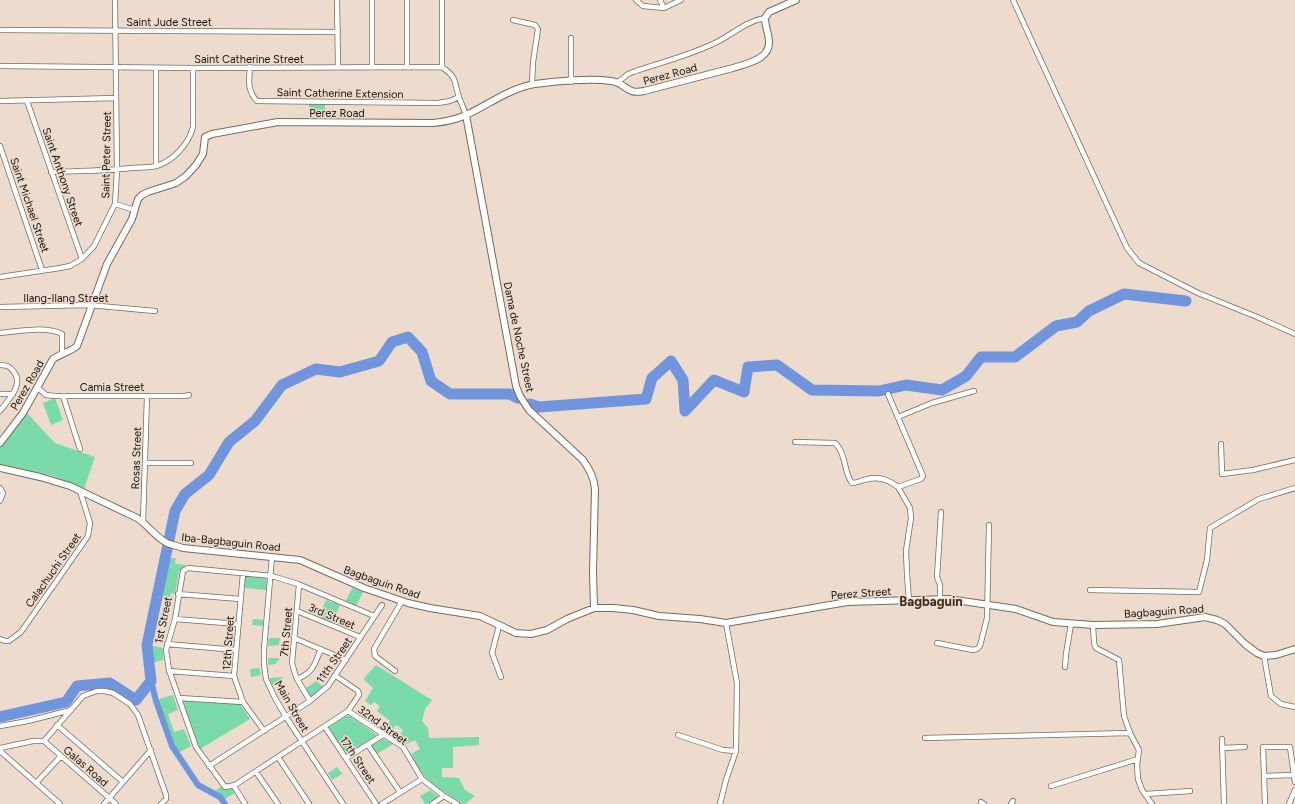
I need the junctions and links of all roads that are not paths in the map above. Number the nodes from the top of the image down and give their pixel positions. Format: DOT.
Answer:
graph roads {
  1 [pos="115,0"];
  2 [pos="338,0"];
  3 [pos="372,0"];
  4 [pos="407,0"];
  5 [pos="442,0"];
  6 [pos="636,0"];
  7 [pos="660,0"];
  8 [pos="681,0"];
  9 [pos="796,0"];
  10 [pos="1013,0"];
  11 [pos="664,8"];
  12 [pos="765,18"];
  13 [pos="513,20"];
  14 [pos="0,30"];
  15 [pos="116,30"];
  16 [pos="338,32"];
  17 [pos="571,38"];
  18 [pos="0,66"];
  19 [pos="115,67"];
  20 [pos="250,67"];
  21 [pos="338,67"];
  22 [pos="407,67"];
  23 [pos="442,67"];
  24 [pos="156,68"];
  25 [pos="193,68"];
  26 [pos="372,68"];
  27 [pos="571,82"];
  28 [pos="618,82"];
  29 [pos="532,85"];
  30 [pos="458,97"];
  31 [pos="116,98"];
  32 [pos="0,100"];
  33 [pos="27,101"];
  34 [pos="466,115"];
  35 [pos="0,146"];
  36 [pos="156,166"];
  37 [pos="117,170"];
  38 [pos="51,172"];
  39 [pos="115,204"];
  40 [pos="135,210"];
  41 [pos="82,259"];
  42 [pos="42,270"];
  43 [pos="0,277"];
  44 [pos="92,305"];
  45 [pos="0,307"];
  46 [pos="155,312"];
  47 [pos="0,333"];
  48 [pos="1295,334"];
  49 [pos="62,354"];
  50 [pos="0,365"];
  51 [pos="38,388"];
  52 [pos="974,391"];
  53 [pos="0,394"];
  54 [pos="12,394"];
  55 [pos="888,394"];
  56 [pos="189,395"];
  57 [pos="63,396"];
  58 [pos="147,396"];
  59 [pos="0,411"];
  60 [pos="898,417"];
  61 [pos="795,442"];
  62 [pos="0,443"];
  63 [pos="1221,444"];
  64 [pos="80,449"];
  65 [pos="1295,460"];
  66 [pos="146,463"];
  67 [pos="191,463"];
  68 [pos="0,468"];
  69 [pos="898,487"];
  70 [pos="0,488"];
  71 [pos="1295,488"];
  72 [pos="80,491"];
  73 [pos="0,501"];
  74 [pos="941,512"];
  75 [pos="143,522"];
  76 [pos="989,525"];
  77 [pos="272,557"];
  78 [pos="288,558"];
  79 [pos="243,573"];
  80 [pos="270,576"];
  81 [pos="299,585"];
  82 [pos="1090,590"];
  83 [pos="178,594"];
  84 [pos="240,599"];
  85 [pos="940,599"];
  86 [pos="909,600"];
  87 [pos="402,601"];
  88 [pos="382,605"];
  89 [pos="987,605"];
  90 [pos="594,608"];
  91 [pos="297,611"];
  92 [pos="374,616"];
  93 [pos="175,618"];
  94 [pos="726,623"];
  95 [pos="238,624"];
  96 [pos="1071,624"];
  97 [pos="1093,625"];
  98 [pos="500,626"];
  99 [pos="294,638"];
  100 [pos="360,638"];
  101 [pos="0,639"];
  102 [pos="937,643"];
  103 [pos="167,644"];
  104 [pos="321,649"];
  105 [pos="1295,649"];
  106 [pos="236,650"];
  107 [pos="1264,656"];
  108 [pos="346,660"];
  109 [pos="1065,667"];
  110 [pos="169,671"];
  111 [pos="395,671"];
  112 [pos="234,676"];
  113 [pos="336,676"];
  114 [pos="501,677"];
  115 [pos="297,679"];
  116 [pos="179,698"];
  117 [pos="310,701"];
  118 [pos="243,702"];
  119 [pos="1295,707"];
  120 [pos="71,710"];
  121 [pos="348,711"];
  122 [pos="286,717"];
  123 [pos="57,725"];
  124 [pos="0,726"];
  125 [pos="325,727"];
  126 [pos="264,731"];
  127 [pos="1130,733"];
  128 [pos="384,735"];
  129 [pos="678,735"];
  130 [pos="925,738"];
  131 [pos="1222,739"];
  132 [pos="44,741"];
  133 [pos="302,741"];
  134 [pos="368,745"];
  135 [pos="1245,747"];
  136 [pos="1222,748"];
  137 [pos="0,750"];
  138 [pos="151,750"];
  139 [pos="736,751"];
  140 [pos="61,756"];
  141 [pos="278,757"];
  142 [pos="346,758"];
  143 [pos="1138,759"];
  144 [pos="209,766"];
  145 [pos="256,772"];
  146 [pos="1294,775"];
  147 [pos="1264,776"];
  148 [pos="422,779"];
  149 [pos="123,782"];
  150 [pos="1295,782"];
  151 [pos="36,783"];
  152 [pos="234,786"];
  153 [pos="1051,786"];
  154 [pos="1190,790"];
  155 [pos="1295,790"];
  156 [pos="400,792"];
  157 [pos="1146,794"];
  158 [pos="444,796"];
  159 [pos="109,798"];
  160 [pos="60,804"];
  161 [pos="104,804"];
  162 [pos="116,804"];
  163 [pos="161,804"];
  164 [pos="245,804"];
  165 [pos="278,804"];
  166 [pos="309,804"];
  167 [pos="343,804"];
  168 [pos="376,804"];
  169 [pos="382,804"];
  170 [pos="432,804"];
  171 [pos="457,804"];
  172 [pos="720,804"];
  173 [pos="1152,804"];
  174 [pos="1224,804"];
  175 [pos="1265,804"];
  176 [pos="1289,804"];
  1 -- 15 [label="street, Saint Peter Street"];
  2 -- 16 [label="street"];
  3 -- 26 [label="street"];
  4 -- 22 [label="street"];
  5 -- 23 [label="street"];
  6 -- 11 [label="street"];
  7 -- 11 [label="street"];
  8 -- 11 [label="street"];
  9 -- 12 [label="street"];
  10 -- 48 [label="street"];
  12 -- 28 [label="street"];
  12 -- 28 [label="street, Perez Road"];
  13 -- 29 [label="street"];
  14 -- 15 [label="street, Saint Jude Street"];
  15 -- 16 [label="street, Saint Jude Street"];
  15 -- 19 [label="street, Saint Peter Street"];
  16 -- 21 [label="street"];
  17 -- 27 [label="street"];
  18 -- 19 [label="street, Saint Catherine Street"];
  19 -- 24 [label="street, Saint Catherine Street"];
  19 -- 31 [label="street, Saint Peter Street"];
  20 -- 21 [label="street, Saint Catherine Street"];
  20 -- 25 [label="street, Saint Catherine Street"];
  20 -- 30 [label="street, Saint Catherine Extension"];
  21 -- 26 [label="street, Saint Catherine Street"];
  22 -- 23 [label="street, Saint Catherine Street"];
  22 -- 26 [label="street, Saint Catherine Street"];
  23 -- 30 [label="street"];
  24 -- 25 [label="street, Saint Catherine Street"];
  24 -- 36 [label="street"];
  25 -- 36 [label="street"];
  27 -- 28 [label="street, Perez Road"];
  27 -- 29 [label="street, Perez Road"];
  29 -- 34 [label="street, Perez Road"];
  30 -- 34 [label="street"];
  31 -- 33 [label="street"];
  31 -- 37 [label="street, Saint Peter Street"];
  32 -- 33 [label="street"];
  33 -- 38 [label="street, Saint Anthony Street"];
  34 -- 40 [label="street, Perez Road"];
  34 -- 90 [label="street, Dama de Noche Street"];
  35 -- 42 [label="street, Saint Michael Street"];
  36 -- 37 [label="street"];
  37 -- 38 [label="street"];
  37 -- 39 [label="street, Saint Peter Street"];
  38 -- 41 [label="street, Saint Anthony Street"];
  39 -- 40 [label="street"];
  39 -- 41 [label="street, Saint Peter Street"];
  40 -- 44 [label="street, Perez Road"];
  41 -- 42 [label="street, Saint Peter Street"];
  42 -- 43 [label="street, Saint Peter Street"];
  44 -- 45 [label="street, Ilang-Ilang Street"];
  44 -- 46 [label="street, Ilang-Ilang Street"];
  44 -- 49 [label="street, Perez Road"];
  47 -- 49 [label="street"];
  49 -- 51 [label="street, Perez Road"];
  50 -- 54 [label="street"];
  51 -- 57 [label="street, Camia Street"];
  51 -- 62 [label="street, Perez Road"];
  52 -- 60 [label="street"];
  53 -- 54 [label="street"];
  54 -- 59 [label="street"];
  55 -- 60 [label="street"];
  56 -- 58 [label="street, Camia Street"];
  57 -- 58 [label="street, Camia Street"];
  57 -- 64 [label="street"];
  58 -- 66 [label="street, Rosas Street"];
  60 -- 69 [label="street"];
  61 -- 69 [label="street"];
  63 -- 65 [label="street"];
  66 -- 67 [label="street"];
  66 -- 75 [label="street, Rosas Street"];
  68 -- 72 [label="street, Iba-Bagbaguin Road"];
  69 -- 86 [label="street"];
  70 -- 73 [label="street"];
  71 -- 82 [label="street"];
  72 -- 75 [label="street, Iba-Bagbaguin Road"];
  72 -- 101 [label="street, Calachuchi Street"];
  74 -- 85 [label="street"];
  75 -- 77 [label="street, Iba-Bagbaguin Road"];
  76 -- 89 [label="street"];
  77 -- 78 [label="street, Iba-Bagbaguin Road"];
  77 -- 80 [label="street, Main Street"];
  78 -- 87 [label="street, Bagbaguin Road"];
  79 -- 80 [label="street, 1st Street"];
  79 -- 83 [label="street, 1st Street"];
  79 -- 84 [label="street, 12th Street"];
  80 -- 81 [label="street, 1st Street"];
  80 -- 122 [label="street, Main Street"];
  81 -- 91 [label="street, 7th Street"];
  81 -- 92 [label="street, 1st Street"];
  83 -- 84 [label="street"];
  83 -- 93 [label="street, 1st Street"];
  84 -- 95 [label="street, 12th Street"];
  85 -- 86 [label="street, Perez Street"];
  85 -- 89 [label="street, Perez Street"];
  86 -- 94 [label="street, Perez Street"];
  87 -- 98 [label="street, Bagbaguin Road"];
  87 -- 111 [label="street"];
  88 -- 92 [label="street, 11th Street"];
  89 -- 96 [label="street, Perez Street"];
  89 -- 102 [label="street"];
  90 -- 94 [label="street, Bagbaguin Road"];
  90 -- 98 [label="street, Bagbaguin Road"];
  91 -- 99 [label="street, 7th Street"];
  91 -- 100 [label="street, 3rd Street"];
  92 -- 100 [label="street, 11th Street"];
  93 -- 95 [label="street"];
  93 -- 103 [label="street, 1st Street"];
  94 -- 139 [label="street"];
  95 -- 106 [label="street, 12th Street"];
  96 -- 97 [label="street, Perez Street"];
  96 -- 109 [label="street"];
  97 -- 107 [label="street, Bagbaguin Road"];
  97 -- 127 [label="street"];
  98 -- 114 [label="street"];
  99 -- 104 [label="street"];
  99 -- 115 [label="street, 7th Street"];
  100 -- 108 [label="street, 11th Street"];
  103 -- 106 [label="street"];
  103 -- 110 [label="street, 1st Street"];
  104 -- 108 [label="street"];
  104 -- 115 [label="street"];
  105 -- 107 [label="street"];
  106 -- 112 [label="street, 12th Street"];
  107 -- 119 [label="street"];
  108 -- 113 [label="street, 11th Street"];
  110 -- 112 [label="street"];
  110 -- 116 [label="street, 1st Street"];
  112 -- 118 [label="street, 12th Street"];
  113 -- 117 [label="street, 11th Street"];
  113 -- 121 [label="street"];
  115 -- 117 [label="street, 7th Street"];
  116 -- 118 [label="street"];
  116 -- 144 [label="street, 1st Street"];
  117 -- 122 [label="street, 11th Street"];
  118 -- 126 [label="street, 12th Street"];
  120 -- 123 [label="street"];
  120 -- 124 [label="street"];
  120 -- 138 [label="street"];
  121 -- 125 [label="street"];
  121 -- 128 [label="street, 32nd Street"];
  122 -- 126 [label="street, 11th Street"];
  122 -- 133 [label="street, Main Street"];
  123 -- 132 [label="street"];
  123 -- 149 [label="street"];
  125 -- 133 [label="street"];
  125 -- 142 [label="street, 17th Street"];
  126 -- 144 [label="street, 11th Street"];
  127 -- 130 [label="street"];
  127 -- 143 [label="street"];
  128 -- 134 [label="street"];
  128 -- 148 [label="street, 32nd Street"];
  129 -- 139 [label="street"];
  131 -- 136 [label="street"];
  132 -- 137 [label="street"];
  132 -- 140 [label="street, Galas Road"];
  133 -- 141 [label="street"];
  133 -- 167 [label="street, Main Street"];
  134 -- 142 [label="street"];
  134 -- 156 [label="street"];
  135 -- 136 [label="street"];
  136 -- 174 [label="street"];
  137 -- 151 [label="street"];
  138 -- 149 [label="street"];
  138 -- 163 [label="street"];
  139 -- 172 [label="street"];
  140 -- 151 [label="street"];
  140 -- 159 [label="street, Galas Road"];
  141 -- 145 [label="street"];
  141 -- 166 [label="street"];
  142 -- 168 [label="street, 17th Street"];
  143 -- 153 [label="street"];
  143 -- 157 [label="street"];
  144 -- 152 [label="street, 1st Street"];
  145 -- 152 [label="street"];
  145 -- 165 [label="street"];
  146 -- 147 [label="street"];
  146 -- 147 [label="street"];
  146 -- 150 [label="street"];
  147 -- 175 [label="street"];
  148 -- 156 [label="street"];
  148 -- 158 [label="street, 32nd Street"];
  149 -- 159 [label="street"];
  151 -- 160 [label="street"];
  152 -- 164 [label="street"];
  154 -- 157 [label="street"];
  155 -- 176 [label="street"];
  156 -- 169 [label="street"];
  157 -- 173 [label="street"];
  158 -- 170 [label="street"];
  158 -- 171 [label="street, 32nd Street"];
  159 -- 161 [label="street"];
  159 -- 162 [label="street, Galas Road"];
}
